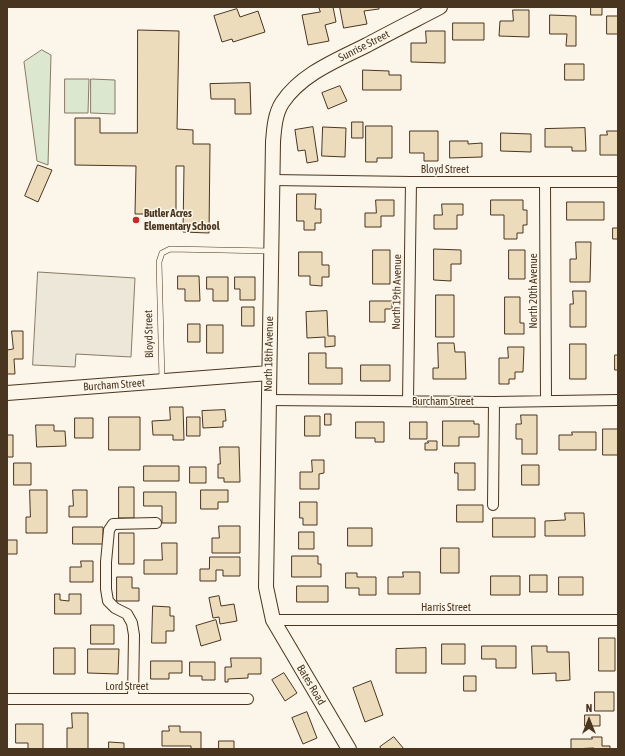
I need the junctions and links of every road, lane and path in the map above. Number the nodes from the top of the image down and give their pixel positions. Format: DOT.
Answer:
graph roads {
  1 [pos="440,7"];
  2 [pos="292,91"];
  3 [pos="272,180"];
  4 [pos="411,182"];
  5 [pos="546,182"];
  6 [pos="618,182"];
  7 [pos="270,251"];
  8 [pos="269,373"];
  9 [pos="162,381"];
  10 [pos="7,393"];
  11 [pos="268,400"];
  12 [pos="546,400"];
  13 [pos="618,400"];
  14 [pos="408,401"];
  15 [pos="494,402"];
  16 [pos="493,505"];
  17 [pos="156,524"];
  18 [pos="273,620"];
  19 [pos="618,620"];
  20 [pos="7,699"];
  21 [pos="133,699"];
  22 [pos="248,699"];
  23 [pos="350,749"];
  1 -- 2 [label="street, Sunrise Street"];
  2 -- 3 [label="street, North 18th Avenue"];
  3 -- 4 [label="street, Bloyd Street"];
  3 -- 7 [label="street, North 18th Avenue"];
  4 -- 5 [label="street, Bloyd Street"];
  4 -- 14 [label="street, North 19th Avenue"];
  5 -- 6 [label="street, Bloyd Street"];
  5 -- 12 [label="street, North 20th Avenue"];
  7 -- 8 [label="street, North 18th Avenue"];
  7 -- 9 [label="lane, Bloyd Street"];
  8 -- 9 [label="street, Burcham Street"];
  8 -- 11 [label="street, North 18th Avenue"];
  9 -- 10 [label="street, Burcham Street"];
  11 -- 14 [label="street, Burcham Street"];
  11 -- 18 [label="street, North 18th Avenue"];
  12 -- 13 [label="street, Burcham Street"];
  12 -- 15 [label="street, Burcham Street"];
  14 -- 15 [label="street, Burcham Street"];
  15 -- 16 [label="street"];
  17 -- 21 [label="street"];
  18 -- 19 [label="street, Harris Street"];
  18 -- 23 [label="street, Bates Road"];
  20 -- 21 [label="street, Lord Street"];
  21 -- 22 [label="street, Lord Street"];
}
